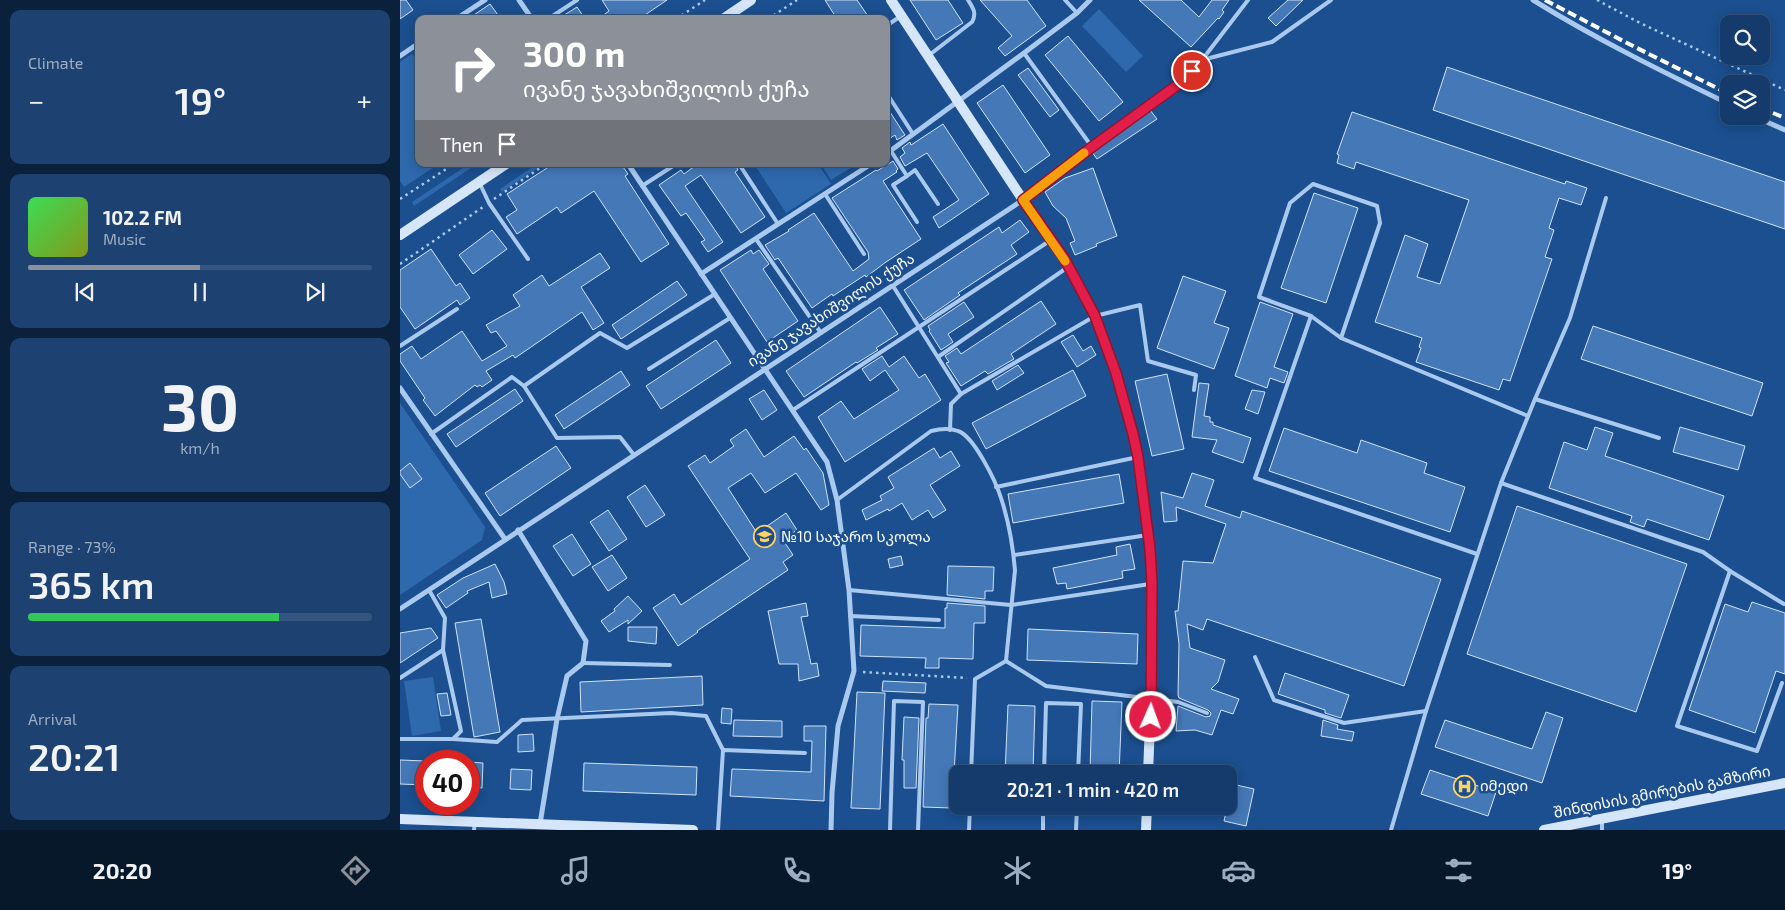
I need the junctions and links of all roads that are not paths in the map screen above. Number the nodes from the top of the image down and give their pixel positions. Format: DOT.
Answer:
graph roads {
  1 [pos="485,0"];
  2 [pos="519,0"];
  3 [pos="577,0"];
  4 [pos="751,0"];
  5 [pos="891,0"];
  6 [pos="968,0"];
  7 [pos="1065,0"];
  8 [pos="1090,0"];
  9 [pos="1248,0"];
  10 [pos="1330,0"];
  11 [pos="1533,0"];
  12 [pos="1077,13"];
  13 [pos="462,15"];
  14 [pos="529,15"];
  15 [pos="554,15"];
  16 [pos="729,15"];
  17 [pos="901,16"];
  18 [pos="890,23"];
  19 [pos="415,46"];
  20 [pos="1024,53"];
  21 [pos="400,56"];
  22 [pos="928,56"];
  23 [pos="1202,60"];
  24 [pos="890,98"];
  25 [pos="1720,99"];
  26 [pos="958,102"];
  27 [pos="1770,124"];
  28 [pos="1785,130"];
  29 [pos="913,134"];
  30 [pos="1092,147"];
  31 [pos="890,151"];
  32 [pos="890,153"];
  33 [pos="502,167"];
  34 [pos="630,167"];
  35 [pos="671,167"];
  36 [pos="741,167"];
  37 [pos="866,167"];
  38 [pos="907,176"];
  39 [pos="479,182"];
  40 [pos="642,186"];
  41 [pos="825,194"];
  42 [pos="1606,198"];
  43 [pos="1023,200"];
  44 [pos="938,204"];
  45 [pos="917,222"];
  46 [pos="778,224"];
  47 [pos="400,235"];
  48 [pos="756,239"];
  49 [pos="1051,240"];
  50 [pos="864,254"];
  51 [pos="528,259"];
  52 [pos="1068,267"];
  53 [pos="701,274"];
  54 [pos="893,286"];
  55 [pos="715,294"];
  56 [pos="457,309"];
  57 [pos="1095,316"];
  58 [pos="1311,316"];
  59 [pos="730,318"];
  60 [pos="919,327"];
  61 [pos="821,334"];
  62 [pos="1341,338"];
  63 [pos="400,346"];
  64 [pos="938,357"];
  65 [pos="764,368"];
  66 [pos="649,369"];
  67 [pos="524,386"];
  68 [pos="400,388"];
  69 [pos="1194,390"];
  70 [pos="961,394"];
  71 [pos="402,396"];
  72 [pos="1535,399"];
  73 [pos="793,410"];
  74 [pos="1528,416"];
  75 [pos="950,430"];
  76 [pos="431,434"];
  77 [pos="1659,438"];
  78 [pos="634,455"];
  79 [pos="1138,457"];
  80 [pos="1501,483"];
  81 [pos="996,487"];
  82 [pos="837,500"];
  83 [pos="518,530"];
  84 [pos="1148,535"];
  85 [pos="505,539"];
  86 [pos="1478,554"];
  87 [pos="1014,555"];
  88 [pos="1730,570"];
  89 [pos="1152,584"];
  90 [pos="429,590"];
  91 [pos="849,590"];
  92 [pos="1784,604"];
  93 [pos="1011,605"];
  94 [pos="400,608"];
  95 [pos="850,616"];
  96 [pos="939,620"];
  97 [pos="443,650"];
  98 [pos="1255,656"];
  99 [pos="1006,661"];
  100 [pos="583,663"];
  101 [pos="670,665"];
  102 [pos="400,678"];
  103 [pos="1782,683"];
  104 [pos="1151,698"];
  105 [pos="1426,711"];
  106 [pos="1207,713"];
  107 [pos="557,719"];
  108 [pos="400,739"];
  109 [pos="453,739"];
  110 [pos="724,750"];
  111 [pos="804,752"];
  112 [pos="971,765"];
  113 [pos="1044,765"];
  114 [pos="1078,765"];
  115 [pos="1148,765"];
  116 [pos="1785,783"];
  117 [pos="970,815"];
  118 [pos="1043,815"];
  119 [pos="1076,815"];
  120 [pos="1147,815"];
  121 [pos="400,819"];
  122 [pos="1602,819"];
  123 [pos="540,824"];
  124 [pos="474,826"];
  125 [pos="526,827"];
  126 [pos="561,828"];
  127 [pos="693,830"];
  128 [pos="718,830"];
  129 [pos="831,830"];
  130 [pos="890,830"];
  131 [pos="918,830"];
  132 [pos="969,830"];
  133 [pos="1043,830"];
  134 [pos="1076,830"];
  135 [pos="1146,830"];
  136 [pos="1391,830"];
  137 [pos="1549,830"];
  138 [pos="1602,830"];
  1 -- 13 [label="street"];
  2 -- 14 [label="street"];
  3 -- 15 [label="lane"];
  4 -- 16 [label="street"];
  5 -- 17 [label="street"];
  6 -- 22 [label="lane"];
  7 -- 12 [label="lane"];
  8 -- 12 [label="street"];
  9 -- 23 [label="lane, ივანე ჯავახიშვილის ქუჩა"];
  10 -- 23 [label="lane"];
  11 -- 25 [label="street"];
  12 -- 20 [label="street"];
  17 -- 18 [label="lane"];
  17 -- 22 [label="street"];
  19 -- 21 [label="street"];
  20 -- 26 [label="street"];
  20 -- 30 [label="lane"];
  22 -- 26 [label="street"];
  23 -- 30 [label="street, ივანე ჯავახიშვილის ქუჩა"];
  24 -- 29 [label="lane"];
  26 -- 29 [label="street"];
  26 -- 43 [label="street"];
  27 -- 28 [label="street"];
  29 -- 31 [label="street"];
  30 -- 43 [label="street, ივანე ჯავახიშვილის ქუჩა"];
  32 -- 38 [label="lane"];
  33 -- 39 [label="street"];
  34 -- 40 [label="street"];
  35 -- 40 [label="lane"];
  36 -- 46 [label="lane"];
  37 -- 41 [label="street"];
  38 -- 44 [label="lane"];
  38 -- 45 [label="lane"];
  39 -- 47 [label="street"];
  39 -- 51 [label="lane"];
  40 -- 53 [label="street"];
  41 -- 46 [label="street"];
  41 -- 50 [label="lane"];
  42 -- 72 [label="lane"];
  43 -- 49 [label="street"];
  43 -- 54 [label="street, ივანე ჯავახიშვილის ქუჩა"];
  46 -- 48 [label="street"];
  48 -- 53 [label="street"];
  48 -- 61 [label="lane"];
  49 -- 52 [label="street"];
  49 -- 60 [label="lane"];
  52 -- 57 [label="street"];
  52 -- 64 [label="lane"];
  53 -- 55 [label="street"];
  54 -- 60 [label="lane"];
  54 -- 61 [label="street, ივანე ჯავახიშვილის ქუჩა"];
  55 -- 59 [label="street"];
  55 -- 67 [label="lane"];
  56 -- 63 [label="lane"];
  57 -- 69 [label="lane"];
  57 -- 70 [label="lane"];
  57 -- 79 [label="street"];
  58 -- 62 [label="lane"];
  58 -- 62 [label="lane"];
  58 -- 86 [label="lane"];
  59 -- 65 [label="street"];
  59 -- 66 [label="lane"];
  60 -- 64 [label="lane"];
  60 -- 73 [label="lane"];
  61 -- 65 [label="street, ივანე ჯავახიშვილის ქუჩა"];
  62 -- 74 [label="lane"];
  64 -- 70 [label="lane"];
  65 -- 73 [label="street"];
  65 -- 78 [label="street, ივანე ჯავახიშვილის ქუჩა"];
  67 -- 76 [label="lane"];
  67 -- 78 [label="lane"];
  68 -- 71 [label="street"];
  70 -- 75 [label="lane"];
  71 -- 76 [label="street"];
  72 -- 74 [label="lane"];
  72 -- 77 [label="lane"];
  73 -- 82 [label="street"];
  74 -- 80 [label="lane"];
  75 -- 81 [label="lane"];
  75 -- 82 [label="lane"];
  76 -- 85 [label="street"];
  78 -- 83 [label="street, ივანე ჯავახიშვილის ქუჩა"];
  79 -- 81 [label="lane"];
  79 -- 84 [label="street"];
  80 -- 86 [label="lane"];
  80 -- 88 [label="lane"];
  81 -- 87 [label="lane"];
  82 -- 91 [label="street"];
  83 -- 85 [label="street, ივანე ჯავახიშვილის ქუჩა"];
  83 -- 100 [label="street"];
  84 -- 87 [label="lane"];
  84 -- 89 [label="street"];
  85 -- 90 [label="street, ივანე ჯავახიშვილის ქუჩა"];
  86 -- 105 [label="lane"];
  87 -- 93 [label="lane"];
  88 -- 92 [label="lane"];
  88 -- 103 [label="lane"];
  89 -- 93 [label="lane"];
  89 -- 104 [label="street"];
  90 -- 94 [label="street, ივანე ჯავახიშვილის ქუჩა"];
  90 -- 97 [label="lane"];
  91 -- 93 [label="lane"];
  91 -- 95 [label="street"];
  93 -- 99 [label="lane"];
  95 -- 96 [label="lane"];
  95 -- 129 [label="street"];
  97 -- 102 [label="lane"];
  97 -- 109 [label="lane"];
  98 -- 105 [label="lane"];
  99 -- 104 [label="lane"];
  99 -- 112 [label="lane"];
  100 -- 101 [label="lane"];
  100 -- 107 [label="street"];
  104 -- 106 [label="lane"];
  104 -- 115 [label="street"];
  105 -- 136 [label="lane"];
  107 -- 109 [label="lane"];
  107 -- 110 [label="lane"];
  107 -- 123 [label="street"];
  108 -- 109 [label="lane"];
  110 -- 111 [label="lane"];
  110 -- 128 [label="lane"];
  113 -- 114 [label="lane"];
  116 -- 122 [label="street, შინდისის გმირების გამზირი"];
  117 -- 132 [label="lane"];
  118 -- 133 [label="lane"];
  119 -- 134 [label="lane"];
  120 -- 135 [label="street"];
  121 -- 124 [label="street"];
  122 -- 137 [label="street, შინდისის გმირების გამზირი"];
  122 -- 138 [label="lane"];
  123 -- 125 [label="street"];
  123 -- 126 [label="street"];
  124 -- 125 [label="street"];
  126 -- 127 [label="street"];
  130 -- 131 [label="lane"];
}
